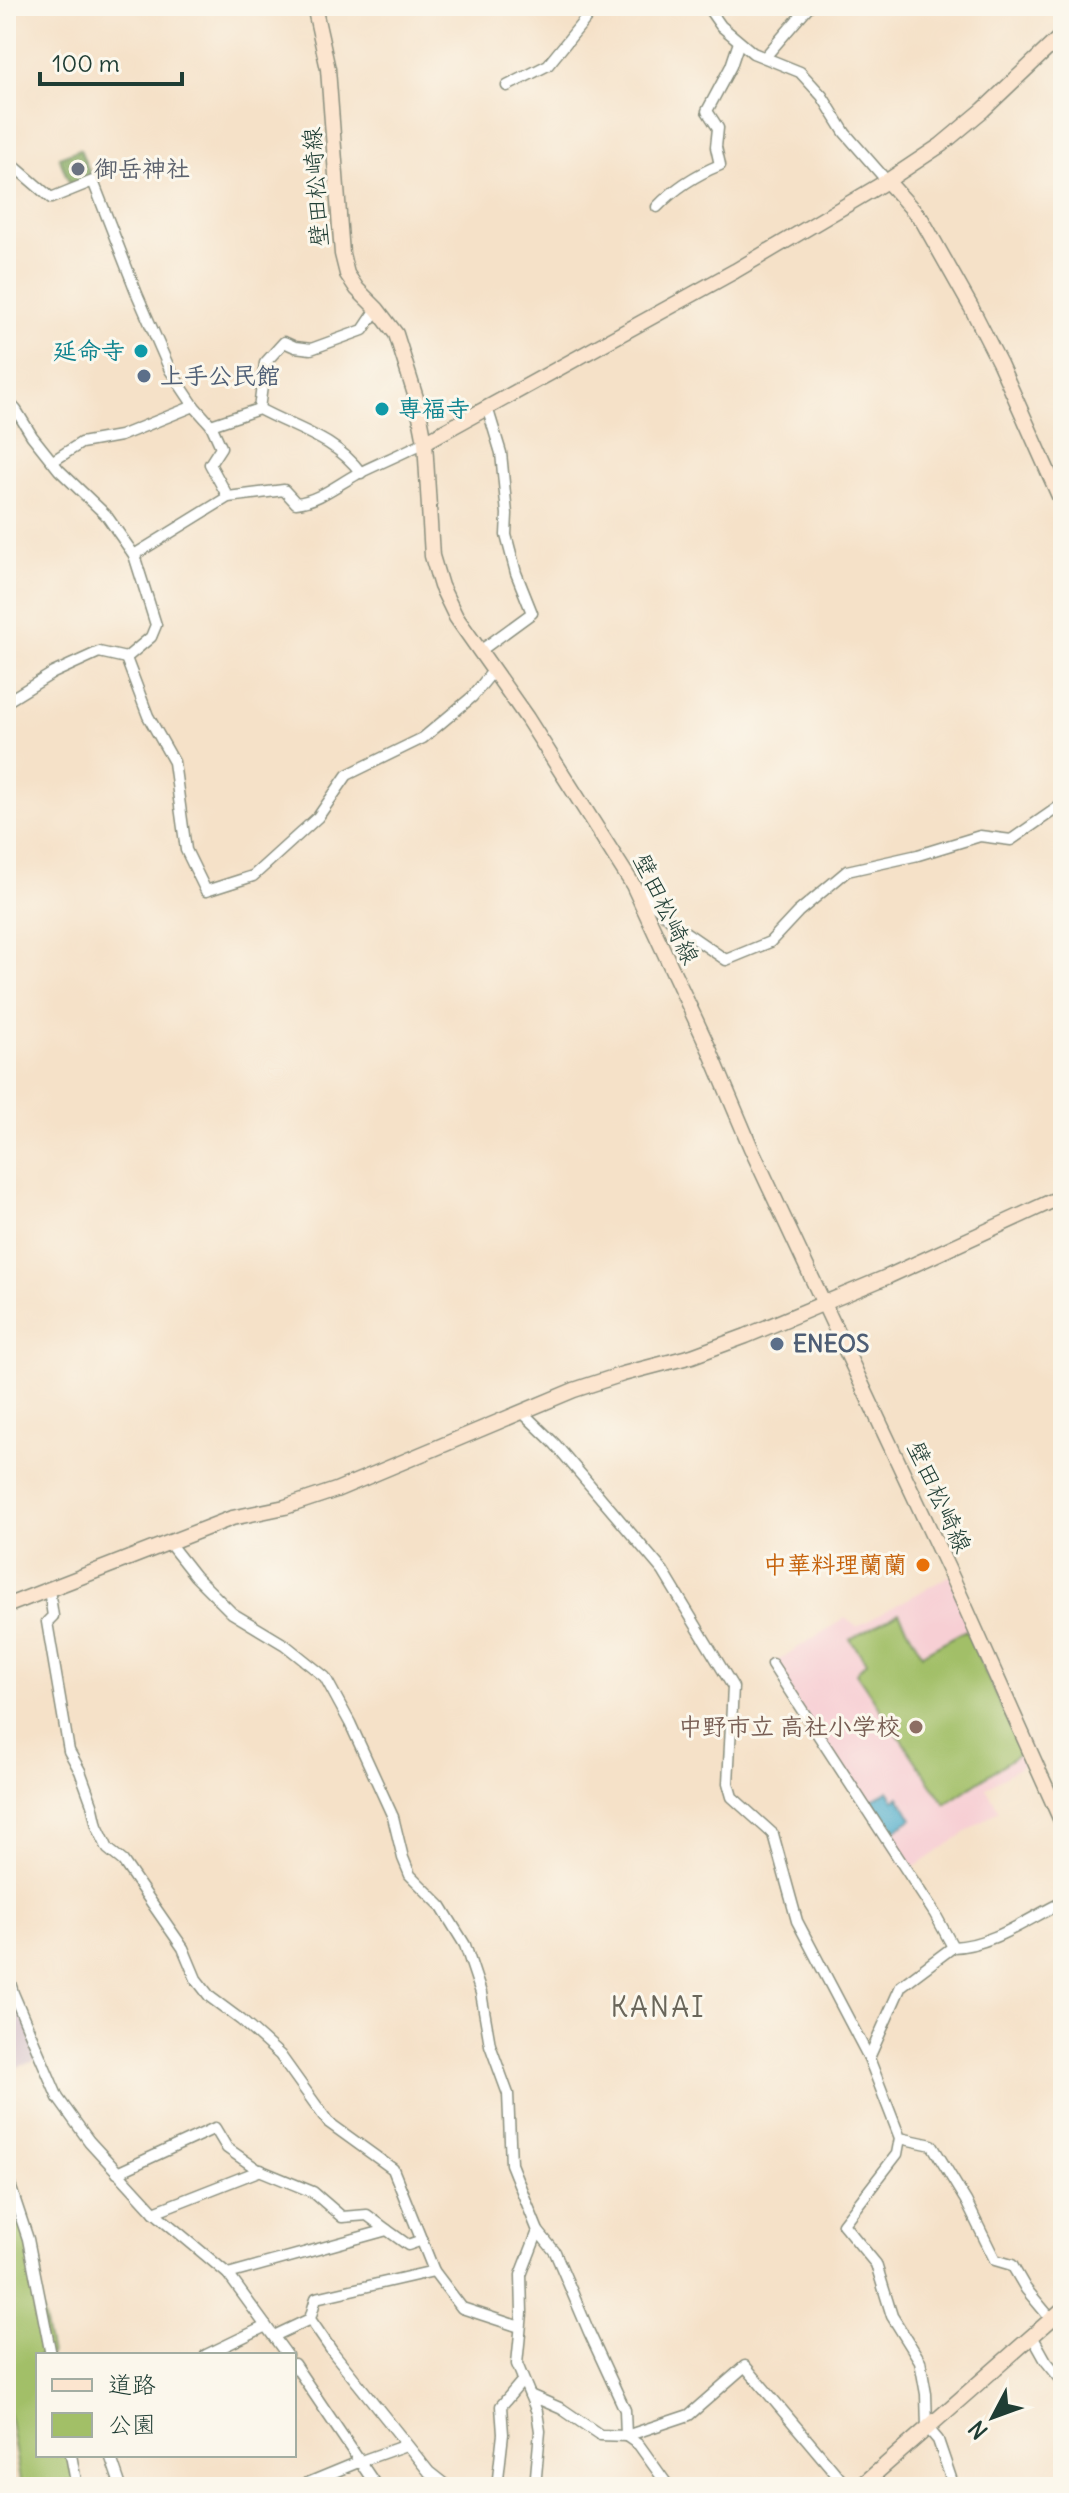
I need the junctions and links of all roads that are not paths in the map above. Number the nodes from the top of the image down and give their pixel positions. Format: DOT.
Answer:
graph roads {
  1 [pos="314,6"];
  2 [pos="596,6"];
  3 [pos="707,6"];
  4 [pos="809,6"];
  5 [pos="1063,34"];
  6 [pos="739,42"];
  7 [pos="765,57"];
  8 [pos="507,86"];
  9 [pos="6,156"];
  10 [pos="887,181"];
  11 [pos="657,207"];
  12 [pos="377,309"];
  13 [pos="6,399"];
  14 [pos="194,406"];
  15 [pos="487,407"];
  16 [pos="259,409"];
  17 [pos="211,425"];
  18 [pos="425,442"];
  19 [pos="53,461"];
  20 [pos="361,473"];
  21 [pos="228,497"];
  22 [pos="1063,505"];
  23 [pos="134,555"];
  24 [pos="480,651"];
  25 [pos="126,658"];
  26 [pos="493,671"];
  27 [pos="6,702"];
  28 [pos="1063,804"];
  29 [pos="633,885"];
  30 [pos="1063,1196"];
  31 [pos="824,1304"];
  32 [pos="522,1412"];
  33 [pos="169,1543"];
  34 [pos="49,1590"];
  35 [pos="6,1606"];
  36 [pos="772,1664"];
  37 [pos="1063,1825"];
  38 [pos="1063,1902"];
  39 [pos="953,1947"];
  40 [pos="6,1969"];
  41 [pos="869,2058"];
  42 [pos="900,2138"];
  43 [pos="261,2170"];
  44 [pos="6,2173"];
  45 [pos="117,2173"];
  46 [pos="154,2212"];
  47 [pos="387,2230"];
  48 [pos="538,2231"];
  49 [pos="422,2240"];
  50 [pos="434,2271"];
  51 [pos="228,2274"];
  52 [pos="1063,2309"];
  53 [pos="310,2319"];
  54 [pos="1051,2319"];
  55 [pos="266,2326"];
  56 [pos="520,2327"];
  57 [pos="274,2336"];
  58 [pos="1032,2336"];
  59 [pos="51,2353"];
  60 [pos="210,2353"];
  61 [pos="286,2353"];
  62 [pos="296,2367"];
  63 [pos="523,2380"];
  64 [pos="1063,2382"];
  65 [pos="530,2395"];
  66 [pos="927,2427"];
  67 [pos="626,2436"];
  68 [pos="406,2445"];
  69 [pos="71,2457"];
  70 [pos="111,2457"];
  71 [pos="361,2461"];
  72 [pos="77,2487"];
  73 [pos="121,2487"];
  74 [pos="298,2487"];
  75 [pos="377,2487"];
  76 [pos="448,2487"];
  77 [pos="497,2487"];
  78 [pos="535,2487"];
  79 [pos="669,2487"];
  80 [pos="847,2487"];
  81 [pos="860,2487"];
  82 [pos="954,2487"];
  1 -- 12 [label="street, 壁田松崎線"];
  2 -- 8 [label="street"];
  3 -- 6 [label="street"];
  4 -- 7 [label="street"];
  5 -- 10 [label="street"];
  6 -- 7 [label="street"];
  6 -- 11 [label="street"];
  7 -- 10 [label="street"];
  9 -- 14 [label="street"];
  10 -- 15 [label="street"];
  10 -- 22 [label="street"];
  12 -- 16 [label="street"];
  12 -- 18 [label="street, 壁田松崎線"];
  13 -- 19 [label="street"];
  14 -- 17 [label="street"];
  14 -- 19 [label="street"];
  15 -- 18 [label="street"];
  15 -- 24 [label="street"];
  16 -- 17 [label="street"];
  16 -- 20 [label="street"];
  17 -- 21 [label="street"];
  18 -- 20 [label="street"];
  18 -- 24 [label="street, 壁田松崎線"];
  19 -- 23 [label="street"];
  20 -- 21 [label="street"];
  21 -- 23 [label="street"];
  23 -- 25 [label="street"];
  24 -- 26 [label="street, 壁田松崎線"];
  25 -- 26 [label="street"];
  25 -- 27 [label="street"];
  26 -- 29 [label="street, 壁田松崎線"];
  28 -- 29 [label="street"];
  29 -- 31 [label="street, 壁田松崎線"];
  30 -- 31 [label="street"];
  31 -- 32 [label="street"];
  31 -- 37 [label="street, 壁田松崎線"];
  32 -- 33 [label="street"];
  32 -- 41 [label="street"];
  33 -- 34 [label="street"];
  33 -- 48 [label="street"];
  34 -- 35 [label="street"];
  34 -- 49 [label="street"];
  36 -- 39 [label="street"];
  38 -- 39 [label="street"];
  39 -- 41 [label="street"];
  40 -- 45 [label="street"];
  41 -- 42 [label="street"];
  42 -- 54 [label="street"];
  42 -- 66 [label="street"];
  43 -- 45 [label="street"];
  43 -- 46 [label="street"];
  43 -- 47 [label="street"];
  44 -- 59 [label="street"];
  45 -- 46 [label="street"];
  46 -- 51 [label="street"];
  47 -- 49 [label="street"];
  47 -- 51 [label="street"];
  48 -- 56 [label="street"];
  48 -- 67 [label="street"];
  49 -- 50 [label="street"];
  50 -- 53 [label="street"];
  50 -- 56 [label="street"];
  51 -- 55 [label="street"];
  52 -- 54 [label="street"];
  53 -- 57 [label="street"];
  53 -- 68 [label="street"];
  54 -- 58 [label="street"];
  55 -- 57 [label="street"];
  55 -- 60 [label="street"];
  56 -- 63 [label="street"];
  57 -- 61 [label="street"];
  58 -- 64 [label="street"];
  58 -- 66 [label="street"];
  62 -- 71 [label="street"];
  63 -- 65 [label="street"];
  63 -- 77 [label="street"];
  65 -- 67 [label="street"];
  65 -- 78 [label="street"];
  66 -- 81 [label="street"];
  66 -- 82 [label="street"];
  67 -- 79 [label="street"];
  67 -- 80 [label="street"];
  68 -- 71 [label="street"];
  68 -- 76 [label="street"];
  69 -- 72 [label="street"];
  70 -- 73 [label="street"];
  71 -- 74 [label="street"];
  71 -- 75 [label="street"];
}
